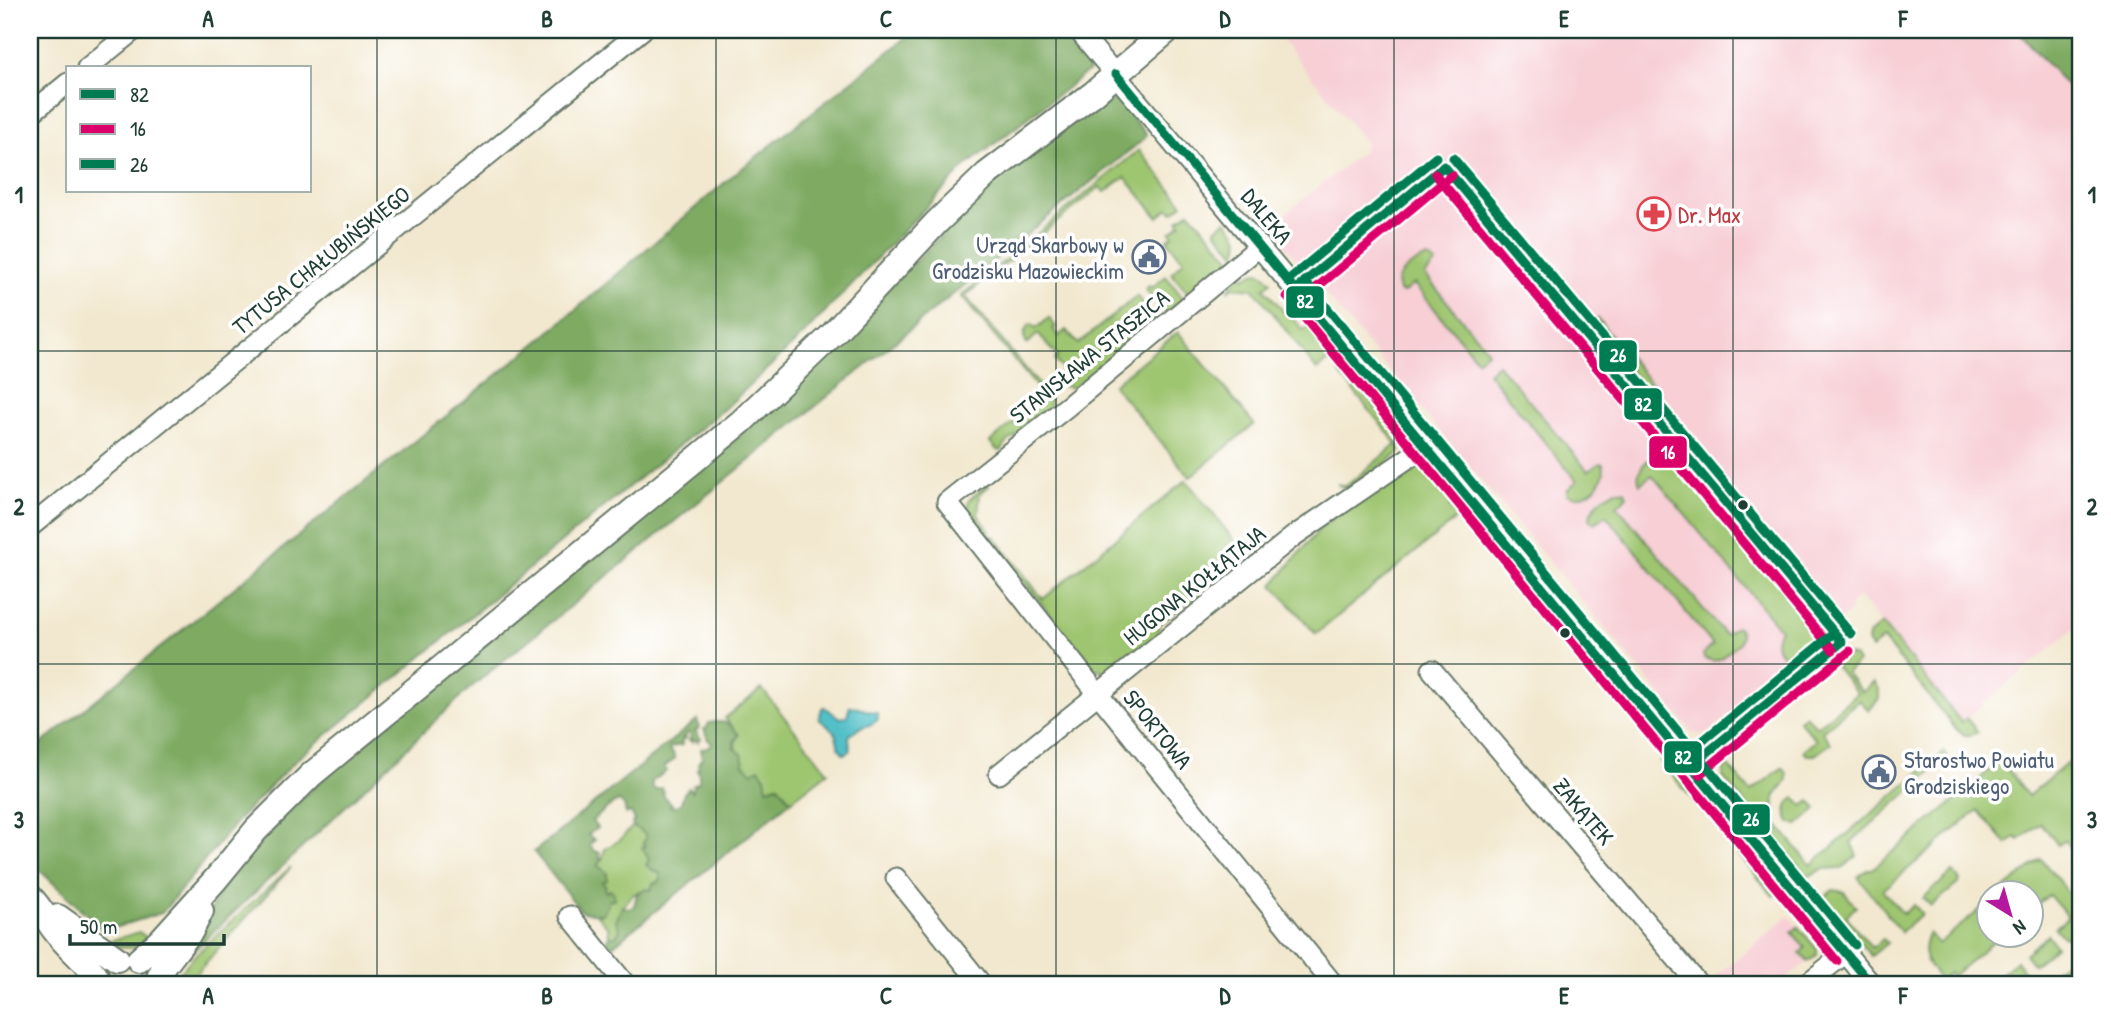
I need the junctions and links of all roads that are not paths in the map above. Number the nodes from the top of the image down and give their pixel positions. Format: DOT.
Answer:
graph roads {
  1 [pos="134,30"];
  2 [pos="642,30"];
  3 [pos="1078,30"];
  4 [pos="1168,30"];
  5 [pos="89,66"];
  6 [pos="1116,74"];
  7 [pos="66,85"];
  8 [pos="30,114"];
  9 [pos="1260,246"];
  10 [pos="1426,446"];
  11 [pos="947,502"];
  12 [pos="30,527"];
  13 [pos="1432,670"];
  14 [pos="1098,694"];
  15 [pos="999,774"];
  16 [pos="896,878"];
  17 [pos="216,879"];
  18 [pos="34,901"];
  19 [pos="569,916"];
  20 [pos="1846,953"];
  21 [pos="128,960"];
  22 [pos="96,982"];
  23 [pos="158,983"];
  24 [pos="626,985"];
  25 [pos="982,985"];
  26 [pos="1334,985"];
  27 [pos="1699,985"];
  28 [pos="1805,985"];
  29 [pos="1872,985"];
  1 -- 5 [label="street"];
  2 -- 12 [label="street, TYTUSA CHAŁUBIŃSKIEGO"];
  3 -- 6 [label="street, DALEKA"];
  4 -- 6 [label="street"];
  6 -- 9 [label="street, DALEKA"];
  6 -- 17 [label="street"];
  7 -- 8 [label="street"];
  9 -- 10 [label="street, DALEKA"];
  9 -- 11 [label="street, STANISŁAWA STASZICA"];
  10 -- 14 [label="street, HUGONA KOŁŁĄTAJA"];
  10 -- 20 [label="street, DALEKA"];
  11 -- 14 [label="street, SPORTOWA"];
  13 -- 27 [label="street, ZAKĄTEK"];
  14 -- 15 [label="street, HUGONA KOŁŁĄTAJA"];
  14 -- 26 [label="street, SPORTOWA"];
  16 -- 25 [label="street"];
  17 -- 21 [label="street"];
  17 -- 23 [label="street"];
  18 -- 21 [label="street"];
  18 -- 22 [label="street"];
  19 -- 24 [label="street"];
  20 -- 28 [label="street"];
  20 -- 29 [label="street, DALEKA"];
  21 -- 22 [label="street"];
  21 -- 23 [label="street"];
}
